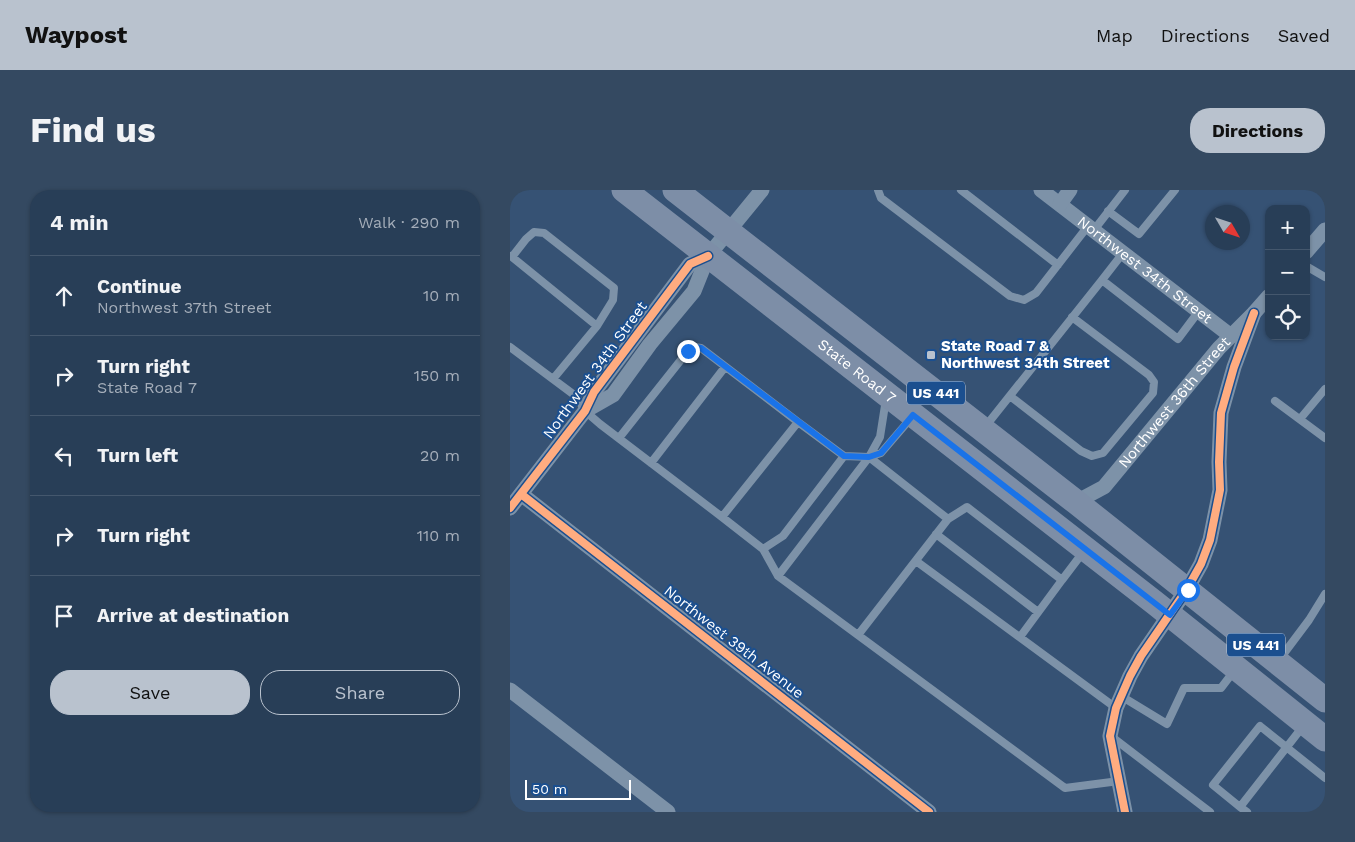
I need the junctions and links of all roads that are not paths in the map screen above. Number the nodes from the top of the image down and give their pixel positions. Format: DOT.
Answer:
graph roads {
  1 [pos="624,190"];
  2 [pos="675,190"];
  3 [pos="762,190"];
  4 [pos="878,190"];
  5 [pos="961,190"];
  6 [pos="1041,190"];
  7 [pos="1070,190"];
  8 [pos="1125,190"];
  9 [pos="1175,190"];
  10 [pos="1060,204"];
  11 [pos="1108,212"];
  12 [pos="1091,228"];
  13 [pos="1325,230"];
  14 [pos="728,231"];
  15 [pos="1308,250"];
  16 [pos="1123,253"];
  17 [pos="708,256"];
  18 [pos="511,257"];
  19 [pos="1058,265"];
  20 [pos="1310,268"];
  21 [pos="1325,277"];
  22 [pos="1102,280"];
  23 [pos="1265,301"];
  24 [pos="1199,311"];
  25 [pos="1254,313"];
  26 [pos="1072,317"];
  27 [pos="597,326"];
  28 [pos="1231,336"];
  29 [pos="510,347"];
  30 [pos="725,367"];
  31 [pos="553,379"];
  32 [pos="1325,389"];
  33 [pos="887,394"];
  34 [pos="1010,396"];
  35 [pos="1275,401"];
  36 [pos="585,411"];
  37 [pos="913,415"];
  38 [pos="1300,419"];
  39 [pos="798,422"];
  40 [pos="983,430"];
  41 [pos="619,438"];
  42 [pos="1325,438"];
  43 [pos="844,456"];
  44 [pos="869,457"];
  45 [pos="651,463"];
  46 [pos="521,494"];
  47 [pos="1076,502"];
  48 [pos="510,508"];
  49 [pos="722,517"];
  50 [pos="948,518"];
  51 [pos="936,534"];
  52 [pos="762,549"];
  53 [pos="1085,549"];
  54 [pos="916,560"];
  55 [pos="778,576"];
  56 [pos="1062,580"];
  57 [pos="1188,590"];
  58 [pos="1325,594"];
  59 [pos="1038,612"];
  60 [pos="1170,615"];
  61 [pos="858,635"];
  62 [pos="1020,637"];
  63 [pos="1278,662"];
  64 [pos="1236,668"];
  65 [pos="510,690"];
  66 [pos="1325,700"];
  67 [pos="1119,702"];
  68 [pos="1306,724"];
  69 [pos="1110,736"];
  70 [pos="1325,739"];
  71 [pos="1287,748"];
  72 [pos="1325,778"];
  73 [pos="1119,780"];
  74 [pos="1240,807"];
  75 [pos="668,812"];
  76 [pos="929,812"];
  77 [pos="1125,812"];
  78 [pos="1210,812"];
  79 [pos="1247,812"];
  1 -- 17 [label="main road, State Road 7 / US 441"];
  2 -- 14 [label="main road, State Road 7 / US 441"];
  3 -- 14 [label="street, Northwest 34th Street"];
  4 -- 19 [label="lane"];
  5 -- 19 [label="lane"];
  6 -- 10 [label="street, Northwest 34th Street"];
  7 -- 10 [label="street"];
  8 -- 11 [label="lane"];
  9 -- 11 [label="lane"];
  10 -- 12 [label="street, Northwest 34th Street"];
  11 -- 12 [label="lane"];
  12 -- 16 [label="street, Northwest 34th Street"];
  12 -- 19 [label="lane"];
  13 -- 15 [label="street"];
  14 -- 17 [label="street, Northwest 34th Street"];
  14 -- 40 [label="main road, State Road 7 / US 441"];
  16 -- 22 [label="lane"];
  16 -- 24 [label="street, Northwest 34th Street"];
  17 -- 33 [label="main road, State Road 7 / US 441"];
  17 -- 36 [label="street, Northwest 34th Street"];
  18 -- 27 [label="lane"];
  18 -- 27 [label="lane"];
  20 -- 21 [label="lane"];
  22 -- 24 [label="lane"];
  22 -- 26 [label="lane"];
  23 -- 25 [label="street, Northwest 36th Street"];
  24 -- 28 [label="street, Northwest 34th Street"];
  25 -- 28 [label="street, Northwest 36th Street"];
  25 -- 57 [label="street"];
  26 -- 34 [label="lane"];
  26 -- 34 [label="lane"];
  27 -- 31 [label="lane"];
  28 -- 47 [label="street, Northwest 36th Street"];
  29 -- 31 [label="lane"];
  30 -- 39 [label="lane"];
  30 -- 41 [label="lane"];
  30 -- 45 [label="lane"];
  31 -- 36 [label="lane"];
  32 -- 38 [label="lane"];
  33 -- 37 [label="main road, State Road 7 / US 441"];
  33 -- 44 [label="lane"];
  34 -- 40 [label="lane"];
  35 -- 38 [label="lane"];
  36 -- 41 [label="lane"];
  36 -- 46 [label="street, Northwest 34th Street"];
  37 -- 44 [label="lane"];
  37 -- 53 [label="main road, State Road 7 / US 441"];
  38 -- 42 [label="lane"];
  39 -- 43 [label="lane"];
  39 -- 49 [label="lane"];
  40 -- 47 [label="main road, State Road 7 / US 441"];
  41 -- 45 [label="lane"];
  43 -- 44 [label="lane"];
  43 -- 52 [label="lane"];
  44 -- 50 [label="lane"];
  44 -- 55 [label="lane"];
  45 -- 49 [label="lane"];
  46 -- 48 [label="street, Northwest 34th Street"];
  46 -- 76 [label="street, Northwest 39th Avenue"];
  47 -- 57 [label="main road, State Road 7 / US 441"];
  49 -- 52 [label="lane"];
  50 -- 51 [label="lane"];
  50 -- 56 [label="lane"];
  51 -- 54 [label="lane"];
  51 -- 59 [label="lane"];
  52 -- 55 [label="lane"];
  53 -- 56 [label="lane"];
  53 -- 60 [label="main road, State Road 7 / US 441"];
  54 -- 61 [label="lane"];
  54 -- 62 [label="lane"];
  55 -- 61 [label="lane"];
  56 -- 59 [label="lane"];
  57 -- 60 [label="street"];
  57 -- 63 [label="main road, State Road 7 / US 441"];
  58 -- 63 [label="lane"];
  59 -- 62 [label="lane"];
  60 -- 64 [label="main road, State Road 7 / US 441"];
  60 -- 67 [label="street"];
  61 -- 73 [label="lane"];
  62 -- 67 [label="lane"];
  63 -- 66 [label="main road, State Road 7 / US 441"];
  64 -- 67 [label="lane"];
  64 -- 68 [label="main road, State Road 7 / US 441"];
  65 -- 75 [label="street"];
  67 -- 69 [label="street"];
  68 -- 70 [label="main road, State Road 7 / US 441"];
  68 -- 71 [label="lane"];
  69 -- 73 [label="street"];
  69 -- 78 [label="lane"];
  71 -- 72 [label="lane"];
  71 -- 74 [label="lane"];
  71 -- 74 [label="lane"];
  73 -- 77 [label="street"];
  74 -- 79 [label="lane"];
}
